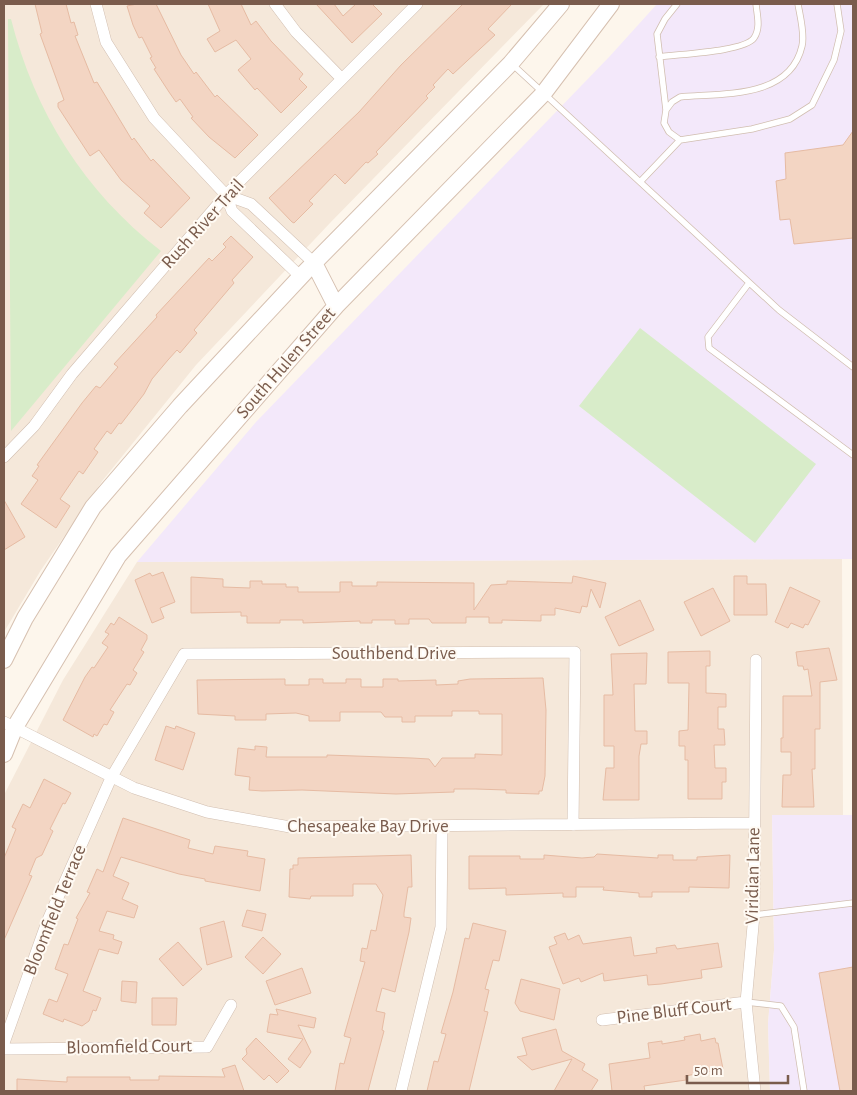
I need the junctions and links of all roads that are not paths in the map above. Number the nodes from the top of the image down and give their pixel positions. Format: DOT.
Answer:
graph roads {
  1 [pos="96,4"];
  2 [pos="275,4"];
  3 [pos="417,4"];
  4 [pos="561,4"];
  5 [pos="611,4"];
  6 [pos="677,4"];
  7 [pos="756,4"];
  8 [pos="798,4"];
  9 [pos="838,4"];
  10 [pos="659,57"];
  11 [pos="511,63"];
  12 [pos="342,79"];
  13 [pos="543,94"];
  14 [pos="666,110"];
  15 [pos="680,140"];
  16 [pos="640,182"];
  17 [pos="226,195"];
  18 [pos="314,263"];
  19 [pos="301,277"];
  20 [pos="749,282"];
  21 [pos="336,306"];
  22 [pos="853,368"];
  23 [pos="853,455"];
  24 [pos="4,457"];
  25 [pos="4,660"];
  26 [pos="756,660"];
  27 [pos="9,725"];
  28 [pos="4,754"];
  29 [pos="111,778"];
  30 [pos="754,823"];
  31 [pos="573,825"];
  32 [pos="442,826"];
  33 [pos="853,903"];
  34 [pos="754,915"];
  35 [pos="746,1002"];
  36 [pos="231,1005"];
  37 [pos="602,1020"];
  38 [pos="4,1044"];
  39 [pos="4,1049"];
  40 [pos="401,1091"];
  41 [pos="756,1091"];
  42 [pos="804,1091"];
  1 -- 17 [label="street"];
  2 -- 12 [label="street"];
  3 -- 12 [label="street, Rush River Trail"];
  4 -- 11 [label="main road"];
  5 -- 13 [label="main road, South Hulen Street"];
  6 -- 10 [label="lane"];
  7 -- 10 [label="lane"];
  8 -- 14 [label="lane"];
  9 -- 15 [label="lane"];
  10 -- 14 [label="lane"];
  11 -- 13 [label="lane"];
  11 -- 18 [label="main road"];
  12 -- 17 [label="street, Rush River Trail"];
  13 -- 16 [label="lane"];
  13 -- 21 [label="main road, South Hulen Street"];
  14 -- 15 [label="lane"];
  15 -- 16 [label="lane"];
  16 -- 20 [label="lane"];
  17 -- 18 [label="street"];
  17 -- 19 [label="street"];
  17 -- 24 [label="street, Rush River Trail"];
  18 -- 19 [label="main road"];
  18 -- 21 [label="main road"];
  19 -- 21 [label="main road"];
  19 -- 25 [label="main road"];
  20 -- 22 [label="lane"];
  20 -- 23 [label="lane"];
  21 -- 27 [label="main road, South Hulen Street"];
  26 -- 30 [label="street, Viridian Lane"];
  27 -- 28 [label="main road, South Hulen Street"];
  27 -- 29 [label="street, Chesapeake Bay Drive"];
  29 -- 31 [label="street, Southbend Drive"];
  29 -- 32 [label="street, Chesapeake Bay Drive"];
  29 -- 38 [label="street, Bloomfield Terrace"];
  30 -- 31 [label="street, Chesapeake Bay Drive"];
  30 -- 34 [label="street, Viridian Lane"];
  31 -- 32 [label="street, Chesapeake Bay Drive"];
  32 -- 40 [label="street"];
  33 -- 34 [label="lane"];
  34 -- 35 [label="street, Viridian Lane"];
  35 -- 37 [label="street, Pine Bluff Court"];
  35 -- 41 [label="street, Viridian Lane"];
  35 -- 42 [label="lane"];
  36 -- 39 [label="street, Bloomfield Court"];
}
